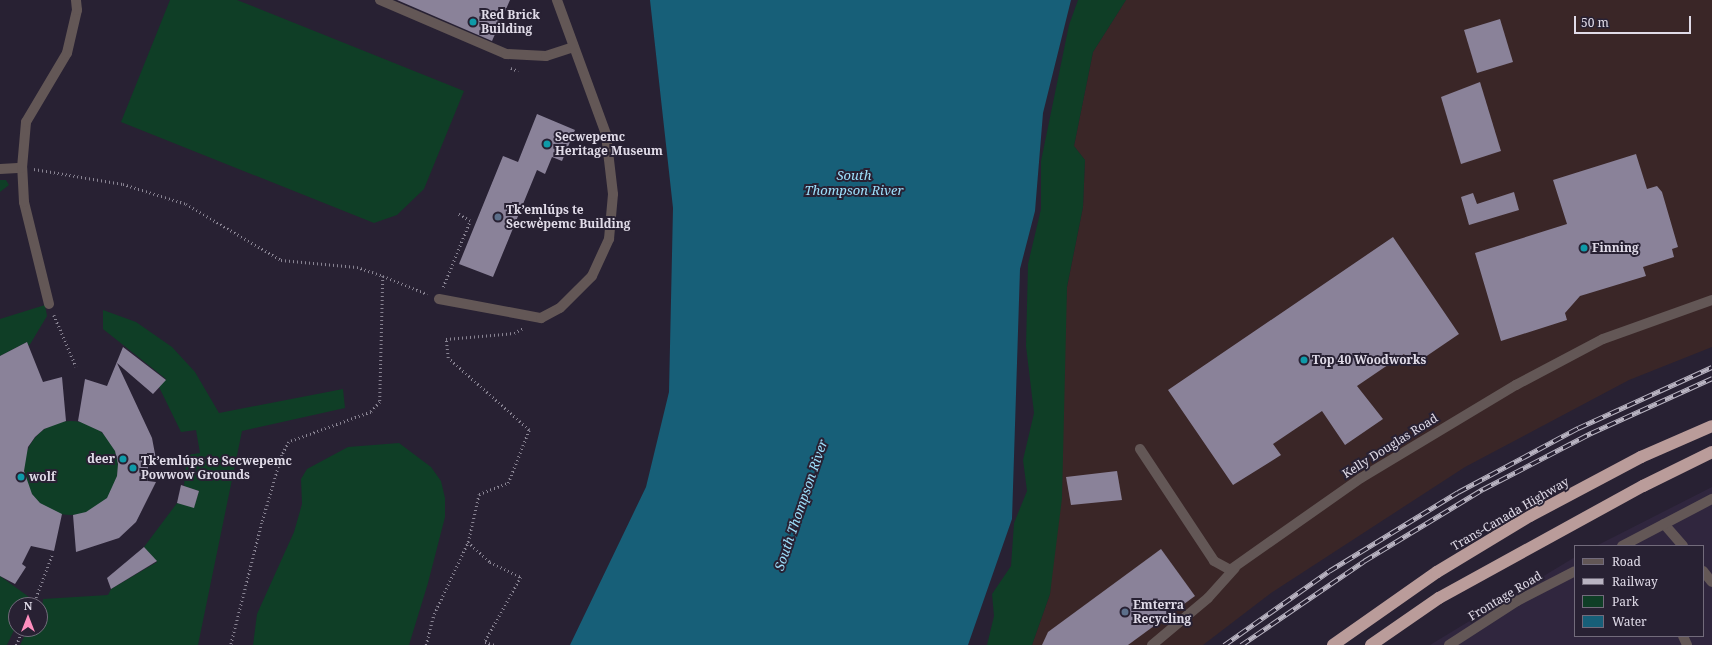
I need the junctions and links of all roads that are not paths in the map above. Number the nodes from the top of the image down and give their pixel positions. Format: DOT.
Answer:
graph roads {
  1 [pos="76,0"];
  2 [pos="380,0"];
  3 [pos="557,0"];
  4 [pos="574,47"];
  5 [pos="22,168"];
  6 [pos="0,169"];
  7 [pos="439,299"];
  8 [pos="1712,300"];
  9 [pos="49,304"];
  10 [pos="1712,426"];
  11 [pos="1140,449"];
  12 [pos="1712,452"];
  13 [pos="1712,499"];
  14 [pos="1664,524"];
  15 [pos="1625,545"];
  16 [pos="1682,545"];
  17 [pos="1235,568"];
  18 [pos="1574,572"];
  19 [pos="1704,572"];
  20 [pos="1712,582"];
  21 [pos="1152,645"];
  22 [pos="1333,645"];
  23 [pos="1371,645"];
  24 [pos="1449,645"];
  1 -- 5 [label="street"];
  2 -- 4 [label="street"];
  3 -- 4 [label="street"];
  4 -- 7 [label="street"];
  5 -- 6 [label="street"];
  5 -- 9 [label="street"];
  8 -- 17 [label="street, Kelly Douglas Road"];
  10 -- 22 [label="highway, Trans-Canada Highway"];
  11 -- 17 [label="street"];
  12 -- 23 [label="highway"];
  13 -- 14 [label="street"];
  14 -- 15 [label="street"];
  14 -- 16 [label="street"];
  17 -- 21 [label="street, Kelly Douglas Road"];
  18 -- 24 [label="street, Frontage Road"];
  19 -- 20 [label="street"];
}
